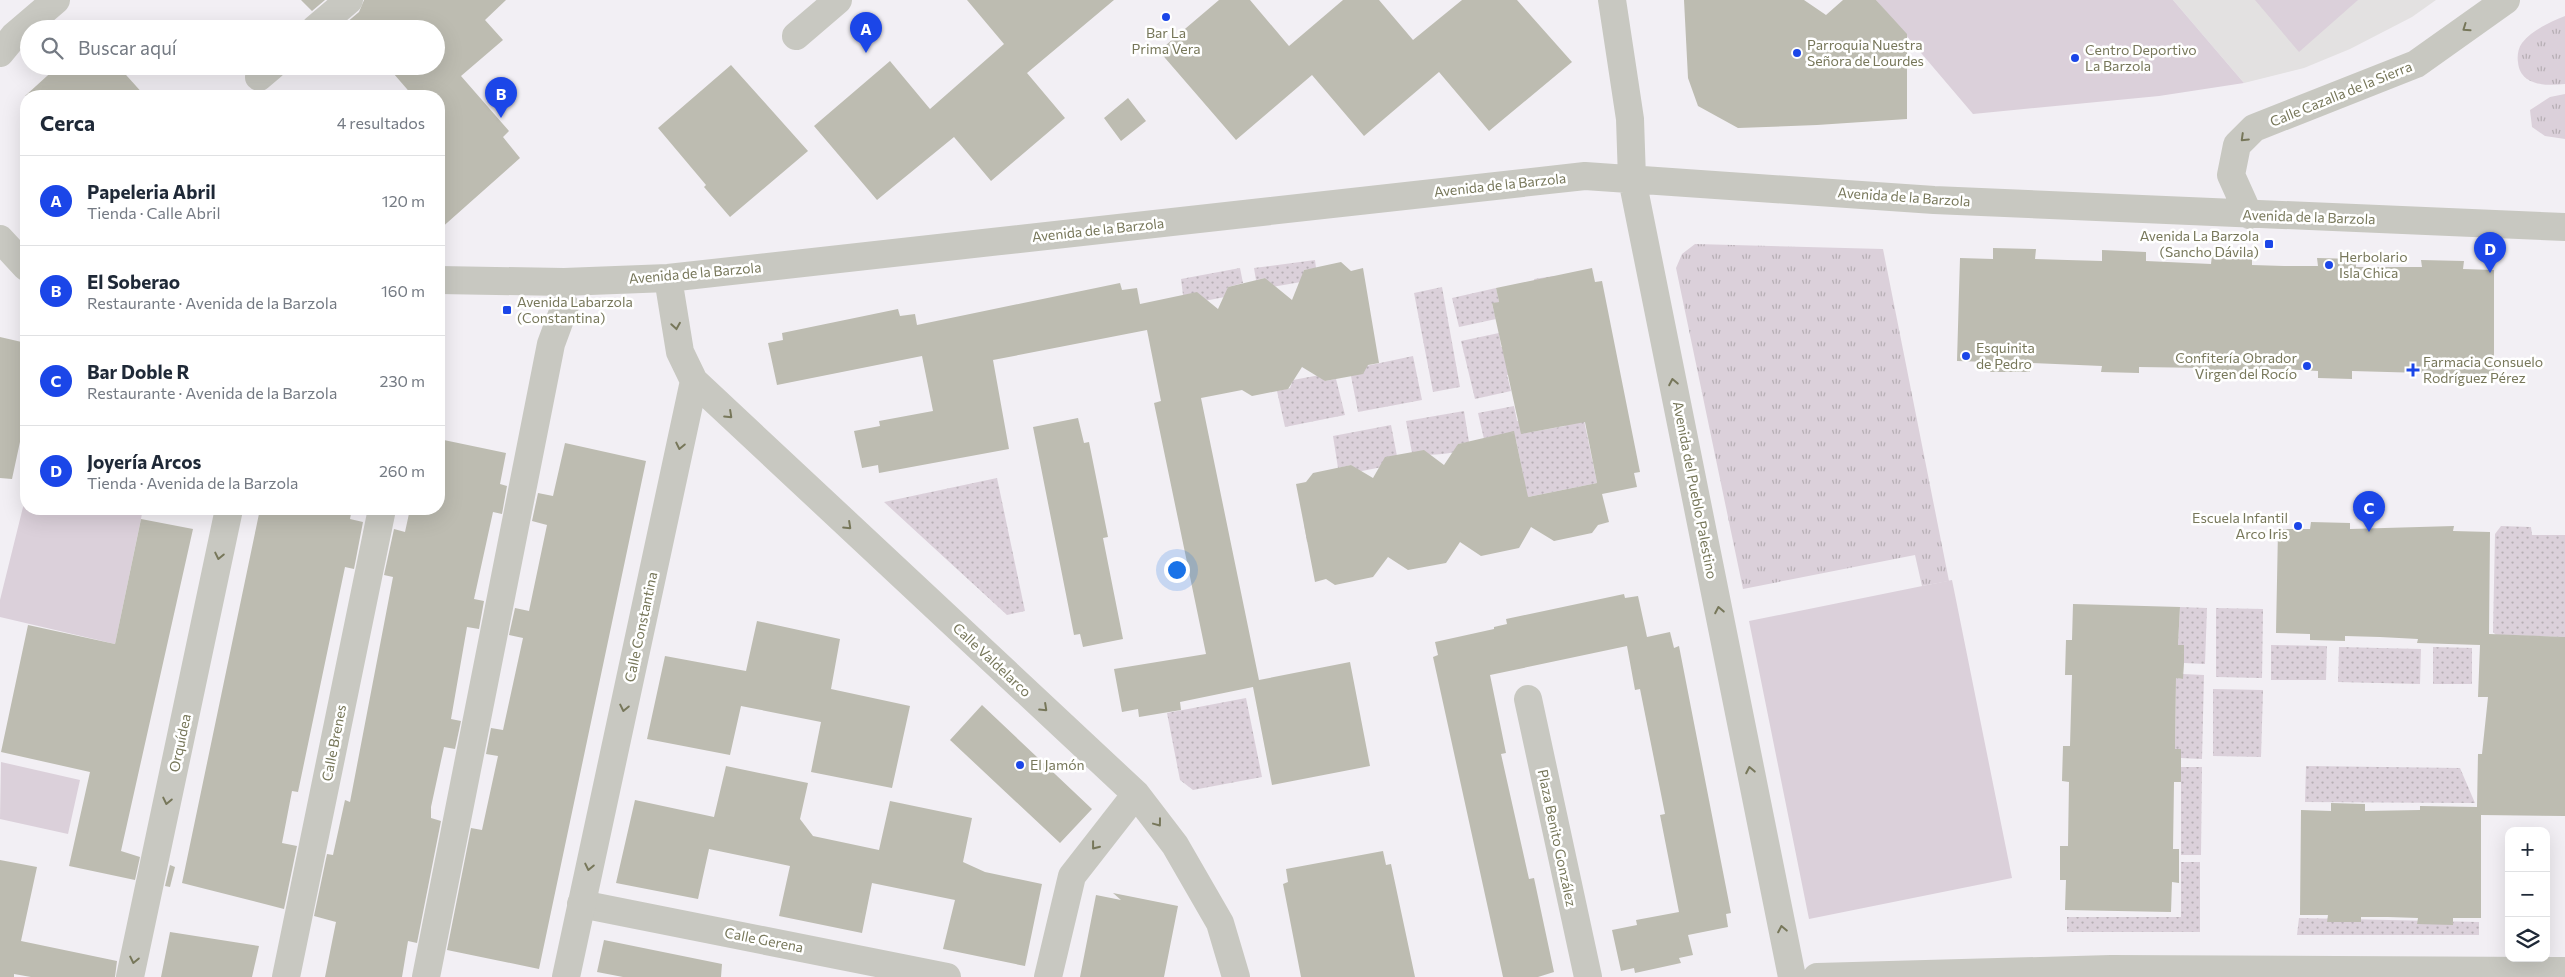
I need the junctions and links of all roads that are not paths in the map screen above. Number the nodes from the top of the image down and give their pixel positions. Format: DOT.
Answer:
graph roads {
  1 [pos="56,0"];
  2 [pos="349,0"];
  3 [pos="838,0"];
  4 [pos="1612,0"];
  5 [pos="2506,0"];
  6 [pos="33,20"];
  7 [pos="326,20"];
  8 [pos="20,31"];
  9 [pos="796,36"];
  10 [pos="0,53"];
  11 [pos="1632,179"];
  12 [pos="2250,215"];
  13 [pos="2565,226"];
  14 [pos="0,239"];
  15 [pos="20,261"];
  16 [pos="20,268"];
  17 [pos="0,270"];
  18 [pos="668,278"];
  19 [pos="445,280"];
  20 [pos="565,306"];
  21 [pos="694,381"];
  22 [pos="228,515"];
  23 [pos="381,515"];
  24 [pos="1528,699"];
  25 [pos="1136,794"];
  26 [pos="581,904"];
  27 [pos="2565,972"];
  28 [pos="2112,973"];
  29 [pos="2264,973"];
  30 [pos="130,977"];
  31 [pos="286,977"];
  32 [pos="426,977"];
  33 [pos="566,977"];
  34 [pos="947,977"];
  35 [pos="1048,977"];
  36 [pos="1236,977"];
  37 [pos="1588,977"];
  38 [pos="1792,977"];
  39 [pos="1818,977"];
  1 -- 6 [label="street"];
  2 -- 7 [label="street"];
  3 -- 9 [label="street"];
  4 -- 11 [label="street, Avenida del Pueblo Palestino"];
  5 -- 12 [label="street, Calle Cazalla de la Sierra, one-way"];
  8 -- 10 [label="street"];
  11 -- 12 [label="street, Avenida de la Barzola"];
  11 -- 18 [label="street, Avenida de la Barzola"];
  38 -- 11 [label="street, Avenida del Pueblo Palestino, one-way"];
  12 -- 13 [label="street, Avenida de la Barzola"];
  14 -- 15 [label="street"];
  16 -- 17 [label="street"];
  18 -- 19 [label="street, Avenida de la Barzola"];
  18 -- 21 [label="street, one-way"];
  20 -- 32 [label="street"];
  21 -- 25 [label="street, Calle Valdelarco, one-way"];
  21 -- 26 [label="street, Calle Constantina, one-way"];
  22 -- 30 [label="street, Orquídea, one-way"];
  23 -- 31 [label="street, Calle Brenes"];
  24 -- 37 [label="street, Plaza Benito González"];
  25 -- 35 [label="street, one-way"];
  25 -- 36 [label="street, Calle Valdelarco, one-way"];
  26 -- 33 [label="street, Calle Constantina"];
  26 -- 34 [label="street, Calle Gerena"];
  27 -- 29 [label="street"];
  28 -- 29 [label="street"];
  28 -- 39 [label="street"];
}
